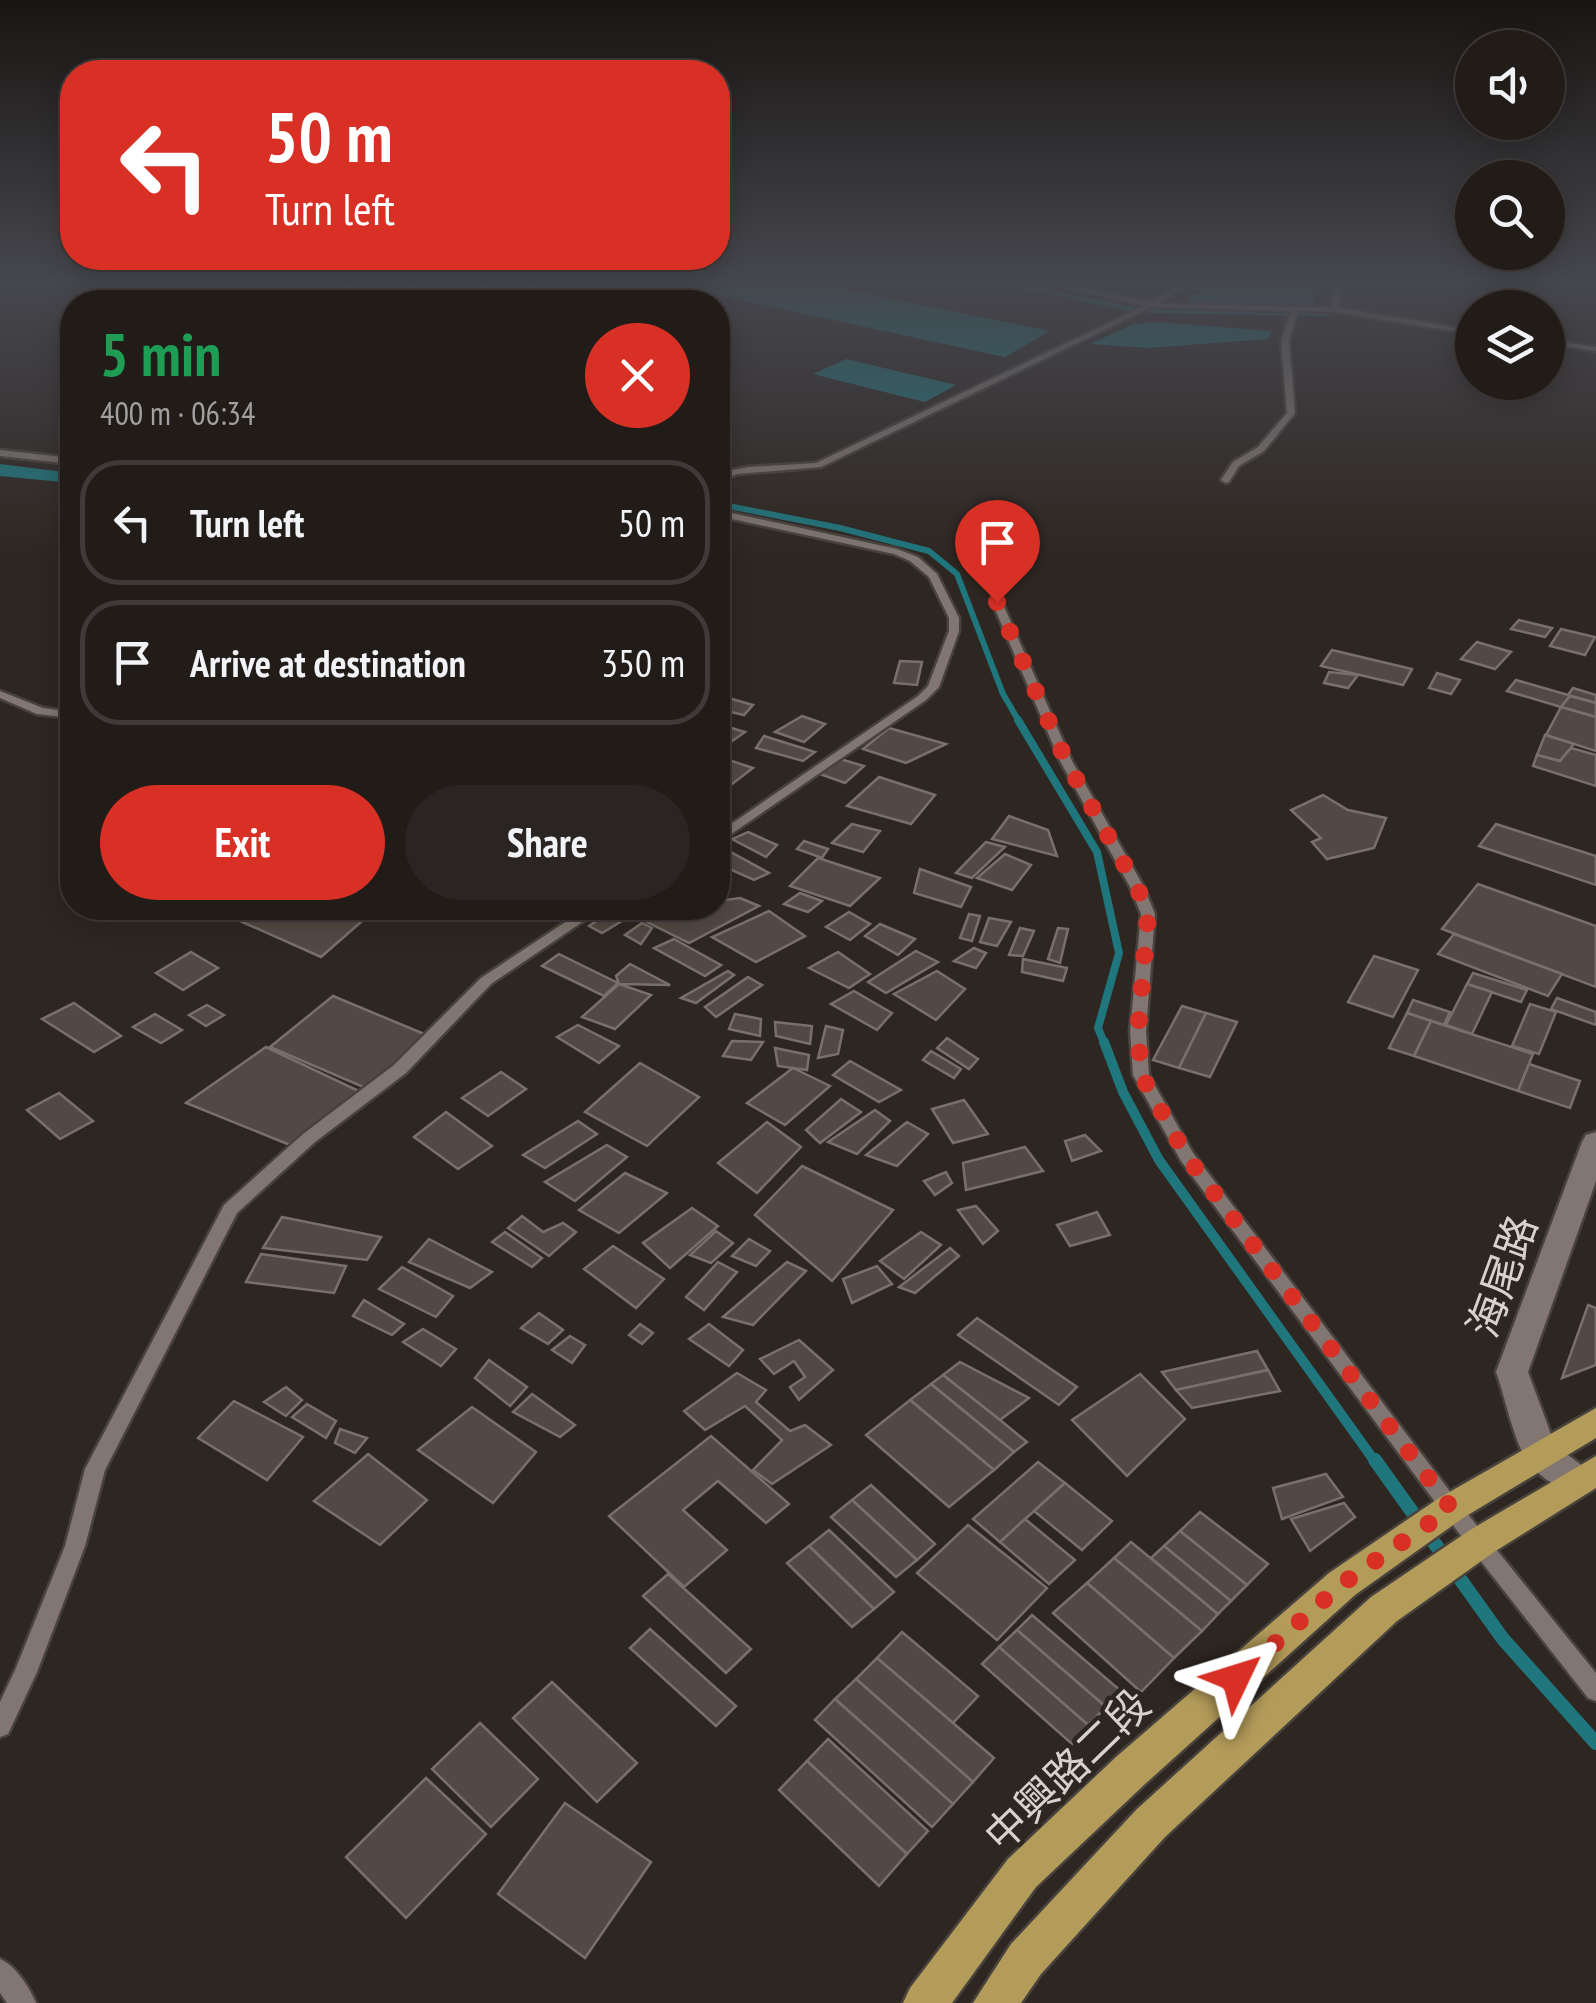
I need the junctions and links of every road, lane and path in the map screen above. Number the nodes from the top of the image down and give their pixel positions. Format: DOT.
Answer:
graph roads {
  1 [pos="1008,373"];
  2 [pos="1287,373"];
  3 [pos="0,454"];
  4 [pos="60,460"];
  5 [pos="730,473"];
  6 [pos="1226,480"];
  7 [pos="730,516"];
  8 [pos="997,602"];
  9 [pos="0,694"];
  10 [pos="60,713"];
  11 [pos="730,831"];
  12 [pos="572,920"];
  13 [pos="1596,1142"];
  14 [pos="1596,1421"];
  15 [pos="1542,1454"];
  16 [pos="1590,1479"];
  17 [pos="1446,1512"];
  18 [pos="1476,1546"];
  19 [pos="1596,1690"];
  20 [pos="0,1726"];
  21 [pos="0,1972"];
  22 [pos="23,2003"];
  23 [pos="925,2003"];
  24 [pos="994,2003"];
  1 -- 5 [label="lane"];
  2 -- 6 [label="lane"];
  3 -- 4 [label="lane"];
  7 -- 11 [label="lane"];
  8 -- 17 [label="lane"];
  9 -- 10 [label="lane"];
  12 -- 20 [label="lane"];
  13 -- 15 [label="street, 海尾路"];
  14 -- 15 [label="main road, 中興路二段"];
  15 -- 16 [label="street"];
  15 -- 17 [label="main road, 中興路二段"];
  16 -- 18 [label="main road"];
  17 -- 18 [label="lane"];
  17 -- 23 [label="main road, 中興路二段"];
  18 -- 19 [label="lane"];
  18 -- 24 [label="main road"];
  21 -- 22 [label="lane"];
}
